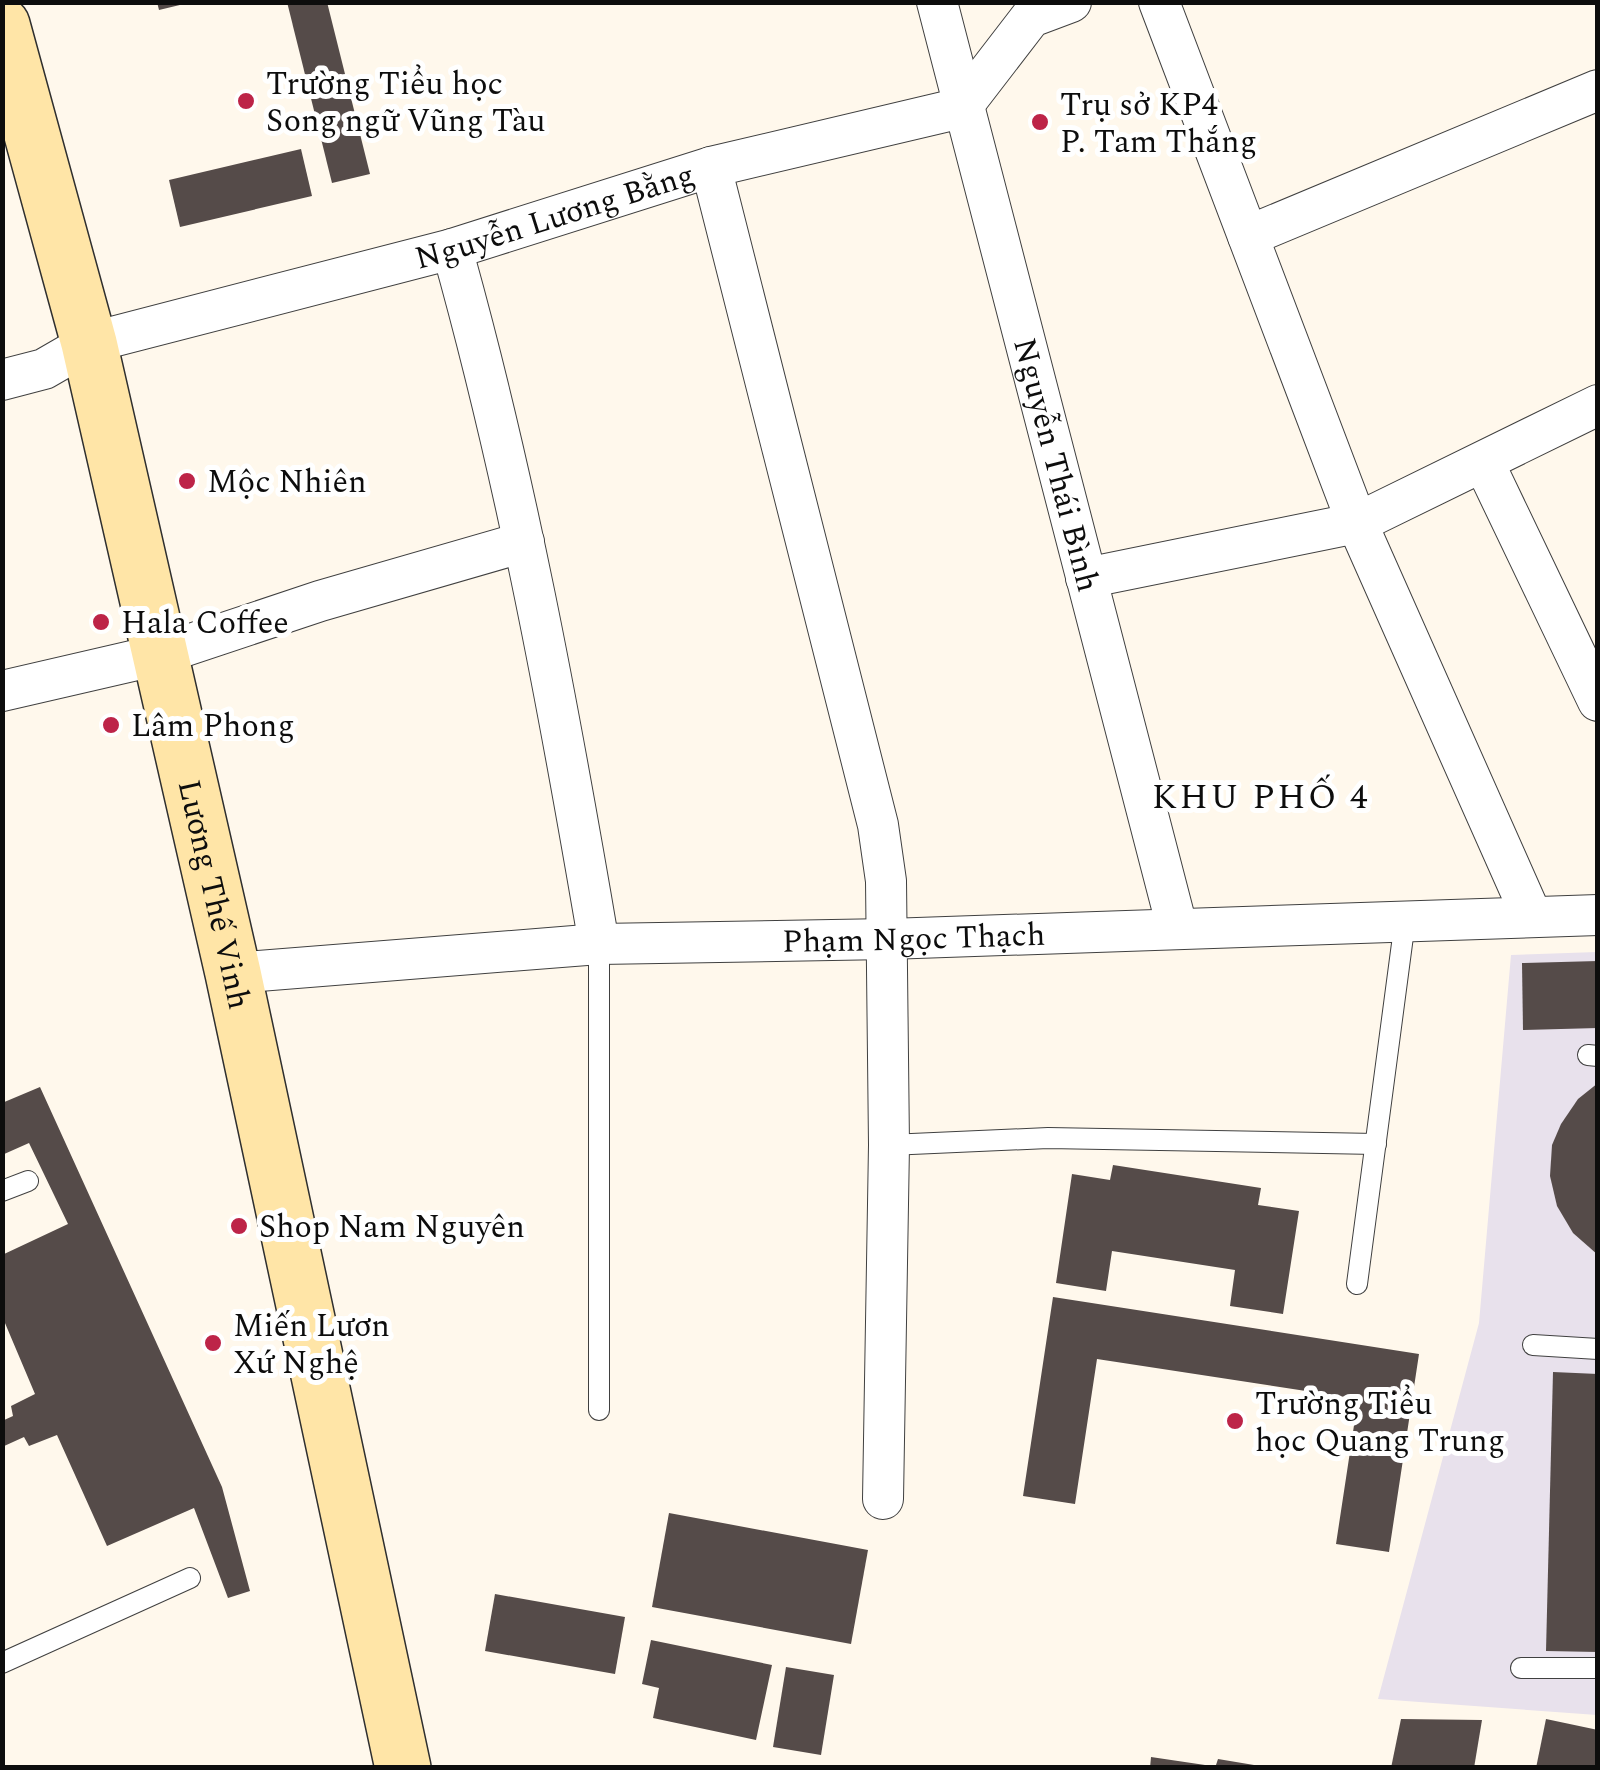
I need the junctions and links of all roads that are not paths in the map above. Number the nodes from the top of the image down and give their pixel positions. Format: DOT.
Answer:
graph roads {
  1 [pos="937,2"];
  2 [pos="1071,2"];
  3 [pos="1159,2"];
  4 [pos="2,25"];
  5 [pos="1598,90"];
  6 [pos="961,108"];
  7 [pos="15,122"];
  8 [pos="711,166"];
  9 [pos="1248,236"];
  10 [pos="452,248"];
  11 [pos="89,343"];
  12 [pos="2,380"];
  13 [pos="1598,405"];
  14 [pos="1484,463"];
  15 [pos="1357,523"];
  16 [pos="524,542"];
  17 [pos="1086,578"];
  18 [pos="158,654"];
  19 [pos="2,690"];
  20 [pos="1598,701"];
  21 [pos="1598,915"];
  22 [pos="1532,917"];
  23 [pos="1406,920"];
  24 [pos="1177,926"];
  25 [pos="888,939"];
  26 [pos="599,944"];
  27 [pos="234,972"];
  28 [pos="1376,1144"];
  29 [pos="890,1146"];
  30 [pos="28,1181"];
  31 [pos="2,1192"];
  32 [pos="1357,1284"];
  33 [pos="1533,1346"];
  34 [pos="1598,1349"];
  35 [pos="599,1410"];
  36 [pos="882,1499"];
  37 [pos="190,1578"];
  38 [pos="2,1663"];
  39 [pos="1521,1668"];
  40 [pos="1598,1668"];
  41 [pos="402,1768"];
  1 -- 6 [label="street, Nguyễn Thái Bình"];
  2 -- 6 [label="street"];
  3 -- 9 [label="street"];
  4 -- 7 [label="street, Lương Thế Vinh"];
  5 -- 9 [label="street"];
  6 -- 8 [label="street, Nguyễn Lương Bằng"];
  6 -- 17 [label="street, Nguyễn Thái Bình"];
  7 -- 11 [label="street, Lương Thế Vinh"];
  8 -- 10 [label="street, Nguyễn Lương Bằng"];
  8 -- 25 [label="street"];
  9 -- 15 [label="street"];
  10 -- 11 [label="street, Nguyễn Lương Bằng"];
  10 -- 16 [label="street"];
  11 -- 12 [label="street, Nguyễn Lương Bằng"];
  11 -- 18 [label="street, Lương Thế Vinh"];
  13 -- 14 [label="street"];
  14 -- 15 [label="street"];
  14 -- 20 [label="street"];
  15 -- 17 [label="street"];
  15 -- 22 [label="street"];
  16 -- 18 [label="street"];
  16 -- 26 [label="street"];
  17 -- 24 [label="street, Nguyễn Thái Bình"];
  18 -- 19 [label="street"];
  18 -- 27 [label="street, Lương Thế Vinh"];
  21 -- 22 [label="street, Phạm Ngọc Thạch"];
  22 -- 23 [label="street, Phạm Ngọc Thạch"];
  23 -- 24 [label="street, Phạm Ngọc Thạch"];
  23 -- 28 [label="lane"];
  24 -- 25 [label="street, Phạm Ngọc Thạch"];
  25 -- 26 [label="street, Phạm Ngọc Thạch"];
  25 -- 29 [label="street"];
  26 -- 27 [label="street, Phạm Ngọc Thạch"];
  26 -- 35 [label="lane"];
  27 -- 41 [label="street, Lương Thế Vinh"];
  28 -- 29 [label="lane"];
  28 -- 32 [label="lane"];
  29 -- 36 [label="street"];
  30 -- 31 [label="lane"];
  33 -- 34 [label="lane"];
  37 -- 38 [label="lane"];
  39 -- 40 [label="lane"];
}
